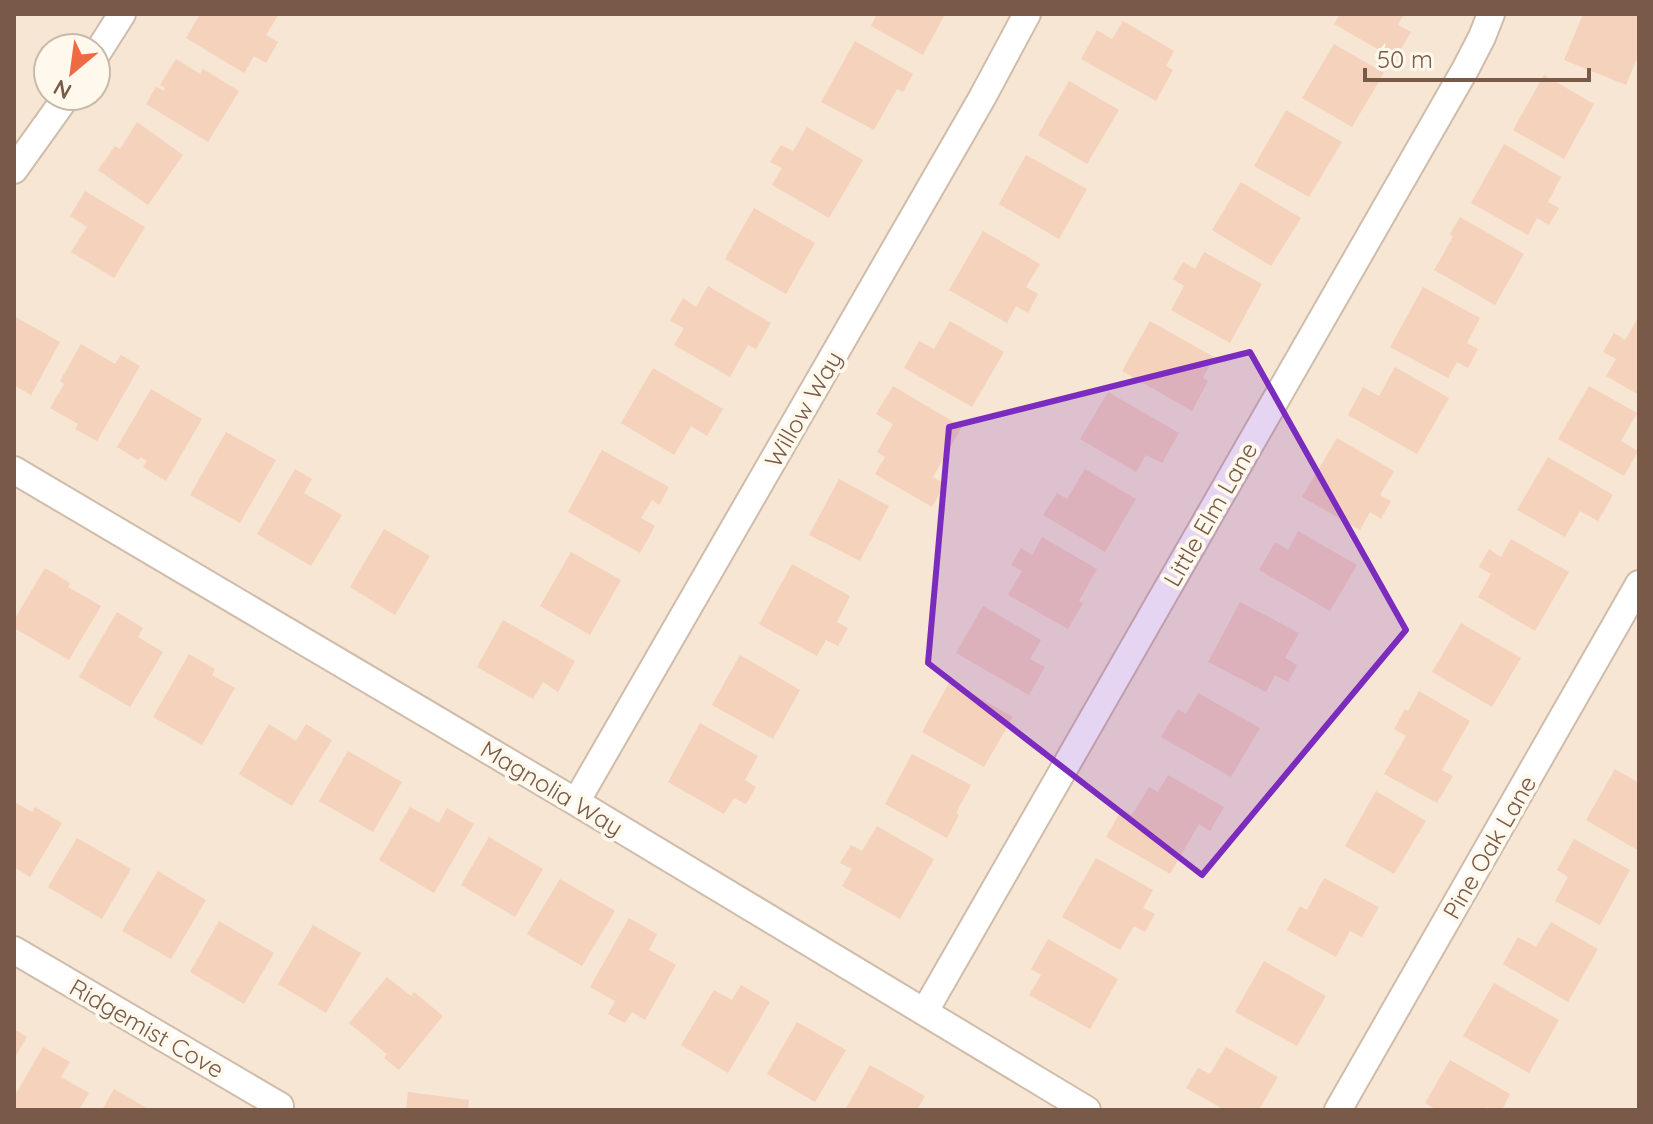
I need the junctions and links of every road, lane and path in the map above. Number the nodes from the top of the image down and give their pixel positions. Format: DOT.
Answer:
graph roads {
  1 [pos="122,14"];
  2 [pos="1027,14"];
  3 [pos="1491,14"];
  4 [pos="111,32"];
  5 [pos="56,112"];
  6 [pos="14,170"];
  7 [pos="14,470"];
  8 [pos="1639,584"];
  9 [pos="576,802"];
  10 [pos="14,950"];
  11 [pos="925,1011"];
  12 [pos="280,1106"];
  13 [pos="1087,1110"];
  14 [pos="1338,1110"];
  1 -- 4 [label="street"];
  2 -- 9 [label="street, Willow Way"];
  3 -- 11 [label="street, Little Elm Lane"];
  5 -- 6 [label="street"];
  7 -- 9 [label="street, Magnolia Way"];
  8 -- 14 [label="street, Pine Oak Lane"];
  9 -- 11 [label="street, Magnolia Way"];
  10 -- 12 [label="street, Ridgemist Cove"];
  11 -- 13 [label="street, Magnolia Way"];
}
